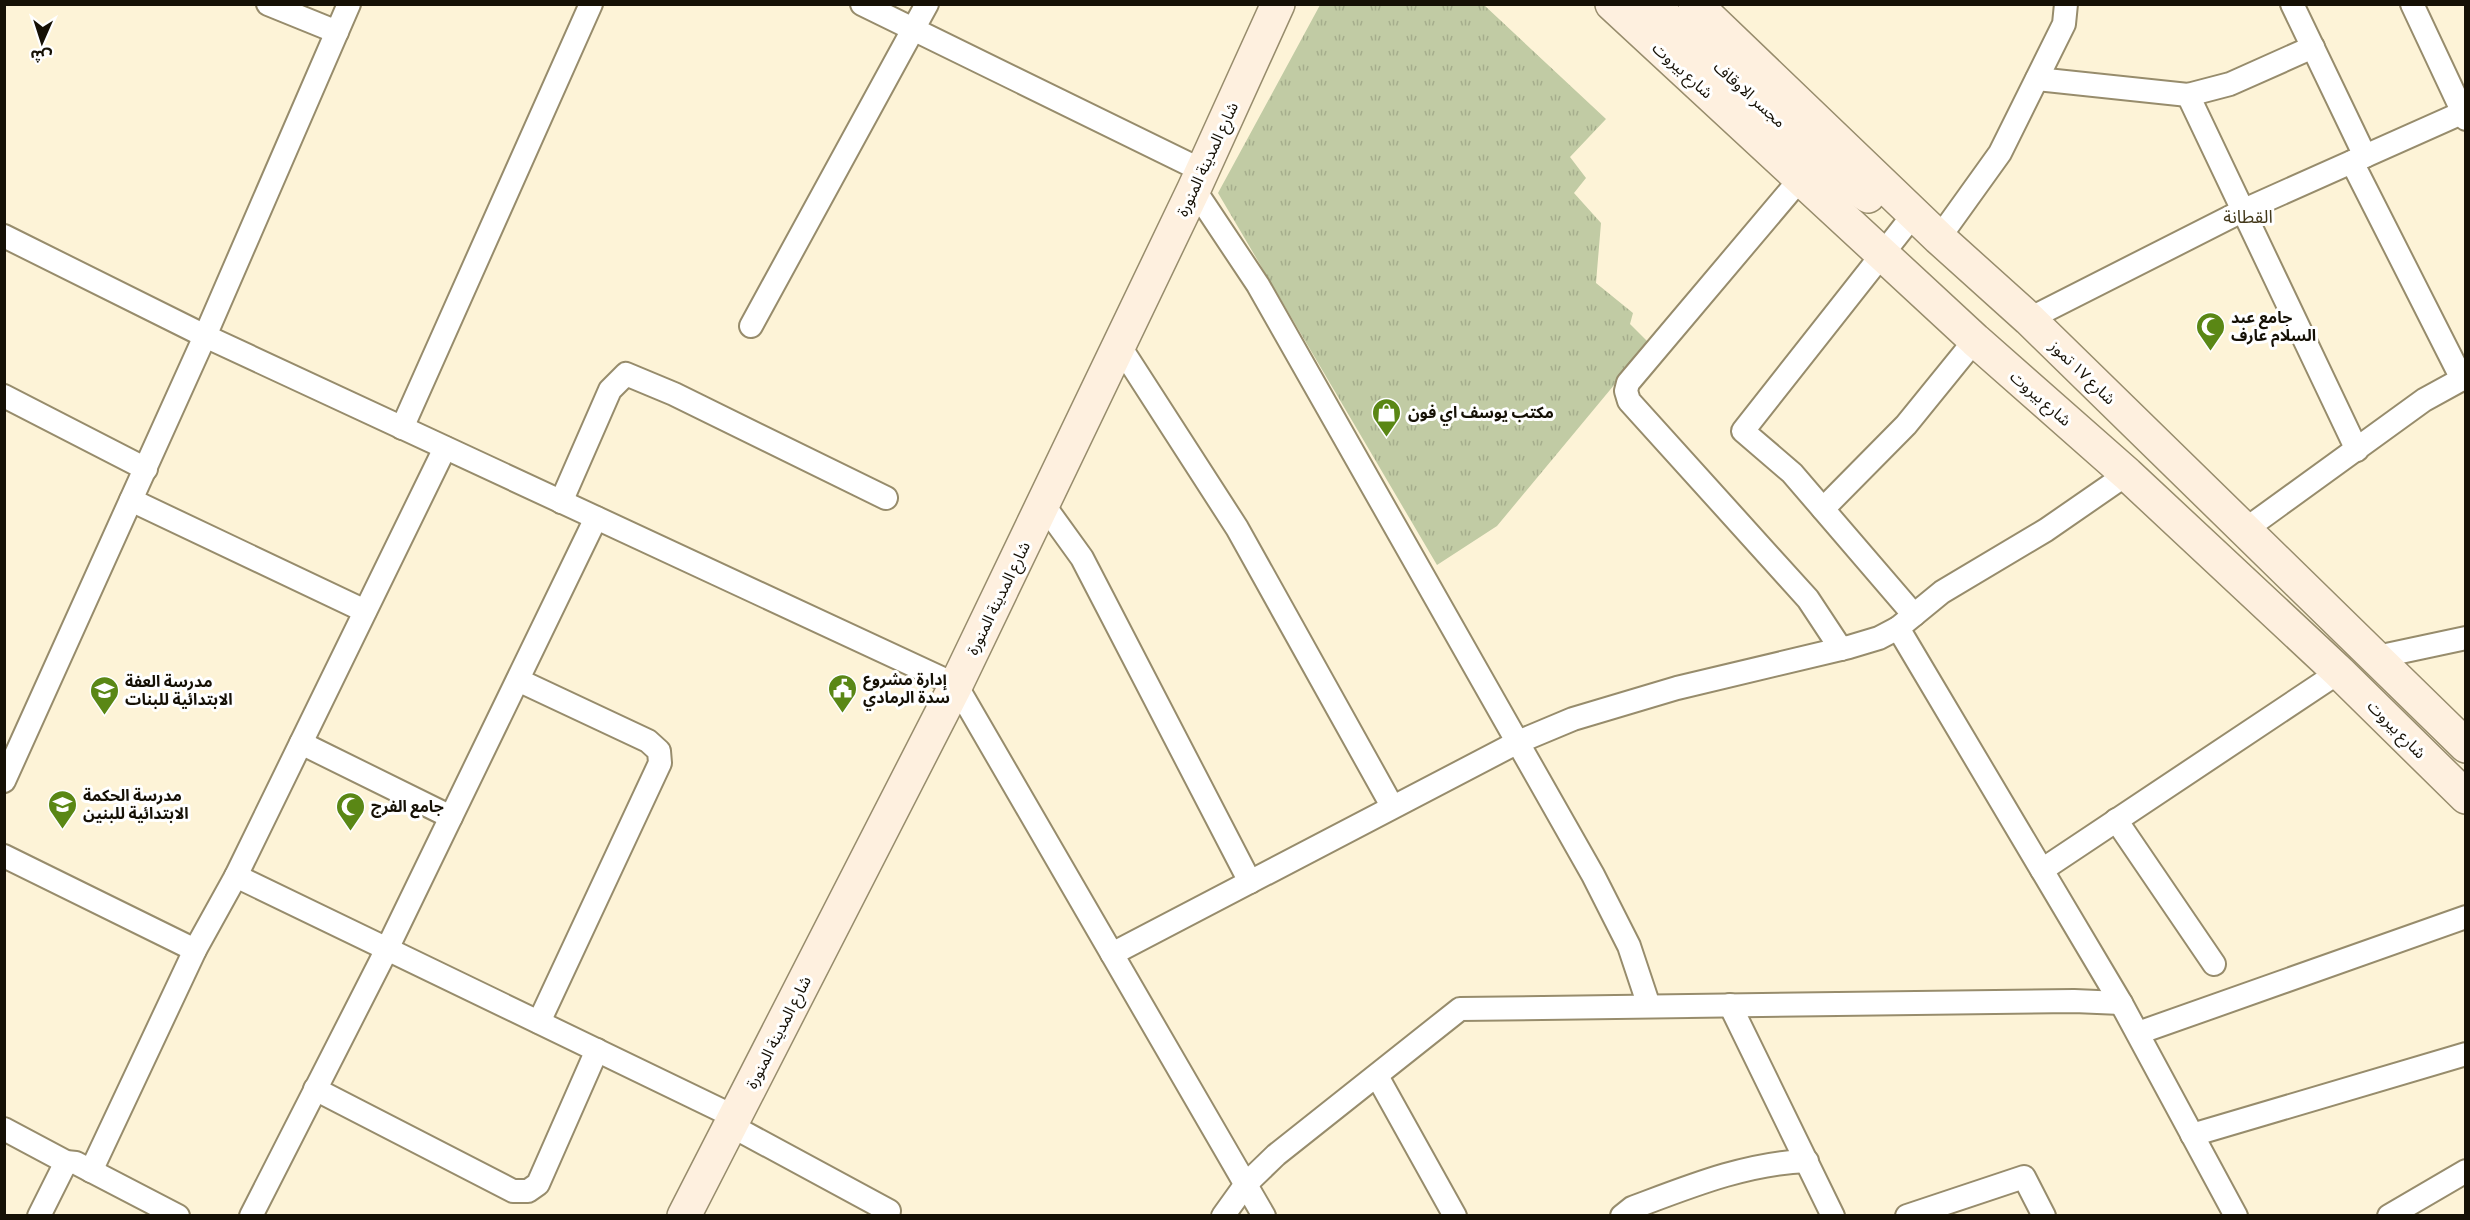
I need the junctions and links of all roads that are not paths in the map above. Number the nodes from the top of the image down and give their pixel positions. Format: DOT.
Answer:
graph roads {
  1 [pos="268,4"];
  2 [pos="349,4"];
  3 [pos="591,4"];
  4 [pos="862,4"];
  5 [pos="927,4"];
  6 [pos="1278,4"];
  7 [pos="1612,4"];
  8 [pos="1651,4"];
  9 [pos="1695,4"];
  10 [pos="2066,4"];
  11 [pos="2292,4"];
  12 [pos="2412,4"];
  13 [pos="914,29"];
  14 [pos="337,32"];
  15 [pos="2313,47"];
  16 [pos="2037,79"];
  17 [pos="2188,95"];
  18 [pos="2465,114"];
  19 [pos="2359,159"];
  20 [pos="1801,178"];
  21 [pos="1198,179"];
  22 [pos="1849,183"];
  23 [pos="2244,210"];
  24 [pos="1914,214"];
  25 [pos="4,236"];
  26 [pos="1939,238"];
  27 [pos="1883,252"];
  28 [pos="2029,319"];
  29 [pos="751,326"];
  30 [pos="206,336"];
  31 [pos="1975,340"];
  32 [pos="1119,345"];
  33 [pos="2464,378"];
  34 [pos="5,398"];
  35 [pos="402,428"];
  36 [pos="445,448"];
  37 [pos="2357,450"];
  38 [pos="146,468"];
  39 [pos="2127,474"];
  40 [pos="886,498"];
  41 [pos="131,500"];
  42 [pos="561,502"];
  43 [pos="1043,504"];
  44 [pos="1823,509"];
  45 [pos="596,518"];
  46 [pos="2246,529"];
  47 [pos="365,611"];
  48 [pos="1906,622"];
  49 [pos="2466,638"];
  50 [pos="1841,649"];
  51 [pos="2377,657"];
  52 [pos="2339,672"];
  53 [pos="518,680"];
  54 [pos="956,685"];
  55 [pos="1518,742"];
  56 [pos="301,743"];
  57 [pos="2466,746"];
  58 [pos="7,771"];
  59 [pos="2466,797"];
  60 [pos="1392,806"];
  61 [pos="451,817"];
  62 [pos="2116,820"];
  63 [pos="4,856"];
  64 [pos="2042,870"];
  65 [pos="236,876"];
  66 [pos="1250,882"];
  67 [pos="2466,917"];
  68 [pos="387,949"];
  69 [pos="195,950"];
  70 [pos="1112,954"];
  71 [pos="2214,964"];
  72 [pos="2121,1003"];
  73 [pos="1730,1005"];
  74 [pos="1649,1006"];
  75 [pos="539,1022"];
  76 [pos="2138,1033"];
  77 [pos="597,1050"];
  78 [pos="2466,1054"];
  79 [pos="1377,1076"];
  80 [pos="315,1089"];
  81 [pos="733,1121"];
  82 [pos="4,1129"];
  83 [pos="2192,1135"];
  84 [pos="1807,1161"];
  85 [pos="66,1162"];
  86 [pos="91,1171"];
  87 [pos="2466,1172"];
  88 [pos="1245,1184"];
  89 [pos="889,1211"];
  90 [pos="39,1215"];
  91 [pos="178,1215"];
  92 [pos="251,1215"];
  93 [pos="684,1215"];
  94 [pos="1223,1215"];
  95 [pos="1264,1215"];
  96 [pos="1455,1215"];
  97 [pos="1622,1215"];
  98 [pos="1833,1215"];
  99 [pos="1907,1215"];
  100 [pos="2044,1215"];
  101 [pos="2235,1215"];
  102 [pos="2389,1215"];
  1 -- 14 [label="street"];
  2 -- 14 [label="street"];
  3 -- 35 [label="street"];
  4 -- 13 [label="street"];
  5 -- 13 [label="street"];
  6 -- 21 [label="main road, شارع المدينة المنورة"];
  7 -- 20 [label="main road, شارع بيروت"];
  8 -- 22 [label="main road, مجسر الاوقاف"];
  9 -- 24 [label="main road, شارع ١٧ تموز"];
  10 -- 16 [label="street"];
  11 -- 15 [label="street"];
  12 -- 18 [label="street"];
  13 -- 21 [label="street"];
  13 -- 29 [label="street"];
  14 -- 30 [label="street"];
  15 -- 17 [label="street"];
  15 -- 19 [label="street"];
  16 -- 17 [label="street"];
  16 -- 26 [label="street"];
  17 -- 23 [label="street"];
  18 -- 19 [label="street"];
  19 -- 23 [label="street"];
  19 -- 33 [label="street"];
  20 -- 27 [label="main road, شارع بيروت"];
  20 -- 50 [label="street"];
  21 -- 32 [label="main road, شارع المدينة المنورة"];
  21 -- 55 [label="street"];
  22 -- 24 [label="main road, مجسر الاوقاف"];
  22 -- 27 [label="main road, مجسر الاوقاف"];
  23 -- 28 [label="street"];
  23 -- 37 [label="street"];
  24 -- 26 [label="main road, شارع ١٧ تموز"];
  24 -- 27 [label="street"];
  25 -- 30 [label="street"];
  26 -- 28 [label="main road, شارع ١٧ تموز"];
  27 -- 31 [label="main road, شارع بيروت"];
  27 -- 44 [label="street"];
  28 -- 46 [label="main road, شارع ١٧ تموز"];
  30 -- 35 [label="street"];
  30 -- 38 [label="street"];
  31 -- 39 [label="main road, شارع بيروت"];
  31 -- 44 [label="street"];
  32 -- 43 [label="main road, شارع المدينة المنورة"];
  32 -- 60 [label="street"];
  33 -- 37 [label="street"];
  34 -- 38 [label="street"];
  35 -- 36 [label="street"];
  36 -- 42 [label="street"];
  36 -- 47 [label="street"];
  37 -- 46 [label="street"];
  38 -- 41 [label="street"];
  39 -- 48 [label="street"];
  39 -- 52 [label="main road, شارع بيروت"];
  40 -- 42 [label="street"];
  41 -- 47 [label="street"];
  41 -- 58 [label="street"];
  42 -- 45 [label="street"];
  43 -- 54 [label="main road, شارع المدينة المنورة"];
  43 -- 66 [label="street"];
  44 -- 48 [label="street"];
  45 -- 53 [label="street"];
  45 -- 54 [label="street"];
  46 -- 51 [label="main road, شارع ١٧ تموز"];
  47 -- 56 [label="street"];
  48 -- 50 [label="street"];
  48 -- 64 [label="street"];
  49 -- 51 [label="street"];
  50 -- 55 [label="street"];
  51 -- 57 [label="main road, شارع ١٧ تموز"];
  52 -- 59 [label="main road, شارع بيروت"];
  52 -- 62 [label="street"];
  53 -- 61 [label="street"];
  53 -- 75 [label="street"];
  54 -- 70 [label="street"];
  54 -- 81 [label="main road, شارع المدينة المنورة"];
  55 -- 60 [label="street"];
  55 -- 74 [label="street"];
  56 -- 61 [label="street"];
  56 -- 65 [label="street"];
  60 -- 66 [label="street"];
  61 -- 68 [label="street"];
  62 -- 64 [label="street"];
  62 -- 71 [label="street"];
  63 -- 69 [label="street"];
  64 -- 72 [label="street"];
  65 -- 68 [label="street"];
  65 -- 69 [label="street"];
  66 -- 70 [label="street"];
  67 -- 76 [label="street"];
  68 -- 75 [label="street"];
  68 -- 80 [label="street"];
  69 -- 86 [label="street"];
  70 -- 88 [label="street"];
  72 -- 73 [label="street"];
  72 -- 76 [label="street"];
  73 -- 74 [label="street"];
  73 -- 84 [label="street"];
  74 -- 79 [label="street"];
  75 -- 77 [label="street"];
  76 -- 83 [label="street"];
  77 -- 80 [label="street"];
  77 -- 81 [label="street"];
  78 -- 83 [label="street"];
  79 -- 88 [label="street"];
  79 -- 96 [label="street"];
  80 -- 92 [label="street"];
  81 -- 89 [label="street"];
  81 -- 93 [label="main road, شارع المدينة المنورة"];
  82 -- 85 [label="street"];
  83 -- 101 [label="street"];
  84 -- 97 [label="street"];
  84 -- 98 [label="street"];
  85 -- 86 [label="street"];
  85 -- 90 [label="street"];
  86 -- 91 [label="street"];
  87 -- 102 [label="street"];
  88 -- 94 [label="street"];
  88 -- 95 [label="street"];
  99 -- 100 [label="street"];
}
